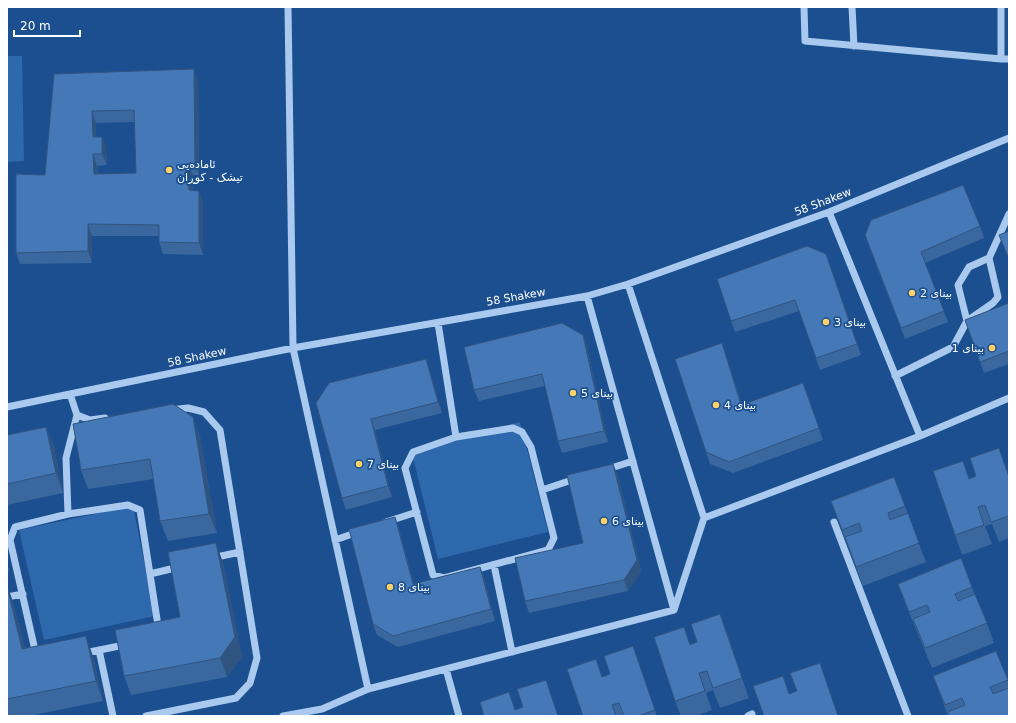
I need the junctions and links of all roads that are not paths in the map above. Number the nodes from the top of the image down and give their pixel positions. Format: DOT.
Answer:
graph roads {
  1 [pos="288,7"];
  2 [pos="804,7"];
  3 [pos="852,7"];
  4 [pos="1000,7"];
  5 [pos="854,46"];
  6 [pos="1009,58"];
  7 [pos="1001,59"];
  8 [pos="1009,138"];
  9 [pos="829,212"];
  10 [pos="1009,214"];
  11 [pos="989,258"];
  12 [pos="628,284"];
  13 [pos="587,296"];
  14 [pos="967,321"];
  15 [pos="438,323"];
  16 [pos="293,348"];
  17 [pos="895,376"];
  18 [pos="70,394"];
  19 [pos="1009,398"];
  20 [pos="7,407"];
  21 [pos="166,410"];
  22 [pos="77,415"];
  23 [pos="113,417"];
  24 [pos="920,436"];
  25 [pos="456,437"];
  26 [pos="633,461"];
  27 [pos="595,473"];
  28 [pos="587,475"];
  29 [pos="542,490"];
  30 [pos="416,512"];
  31 [pos="68,514"];
  32 [pos="704,518"];
  33 [pos="834,522"];
  34 [pos="380,525"];
  35 [pos="365,530"];
  36 [pos="335,540"];
  37 [pos="240,552"];
  38 [pos="202,561"];
  39 [pos="494,564"];
  40 [pos="187,565"];
  41 [pos="150,574"];
  42 [pos="22,594"];
  43 [pos="7,598"];
  44 [pos="674,610"];
  45 [pos="99,650"];
  46 [pos="512,652"];
  47 [pos="446,669"];
  48 [pos="368,689"];
  49 [pos="113,716"];
  50 [pos="146,716"];
  51 [pos="283,716"];
  52 [pos="459,716"];
  53 [pos="748,716"];
  54 [pos="752,716"];
  55 [pos="908,716"];
  1 -- 16 [label="street"];
  2 -- 5 [label="street"];
  3 -- 5 [label="street"];
  4 -- 7 [label="street"];
  5 -- 7 [label="street"];
  6 -- 7 [label="street"];
  8 -- 9 [label="street, 58 Shakew"];
  9 -- 12 [label="street, 58 Shakew"];
  9 -- 17 [label="street"];
  10 -- 11 [label="street"];
  11 -- 14 [label="street"];
  11 -- 14 [label="street"];
  12 -- 13 [label="street, 58 Shakew"];
  12 -- 32 [label="street"];
  13 -- 15 [label="street, 58 Shakew"];
  13 -- 26 [label="street"];
  14 -- 17 [label="street"];
  15 -- 16 [label="street, 58 Shakew"];
  15 -- 25 [label="street"];
  16 -- 18 [label="street, 58 Shakew"];
  16 -- 36 [label="street"];
  17 -- 24 [label="street"];
  18 -- 20 [label="street, 58 Shakew"];
  18 -- 22 [label="street"];
  19 -- 24 [label="street"];
  21 -- 37 [label="street"];
  22 -- 23 [label="street"];
  22 -- 31 [label="street"];
  24 -- 32 [label="street"];
  25 -- 29 [label="street"];
  25 -- 30 [label="street"];
  26 -- 27 [label="street"];
  26 -- 44 [label="street"];
  28 -- 29 [label="street"];
  29 -- 39 [label="street"];
  30 -- 34 [label="street"];
  30 -- 39 [label="street"];
  31 -- 41 [label="street"];
  31 -- 42 [label="street"];
  32 -- 44 [label="street"];
  33 -- 55 [label="street"];
  35 -- 36 [label="street"];
  36 -- 48 [label="street"];
  37 -- 38 [label="street"];
  37 -- 50 [label="street"];
  39 -- 46 [label="street"];
  40 -- 41 [label="street"];
  41 -- 45 [label="street"];
  42 -- 43 [label="street"];
  42 -- 45 [label="street"];
  44 -- 46 [label="street"];
  45 -- 49 [label="street"];
  46 -- 47 [label="street"];
  47 -- 48 [label="street"];
  47 -- 52 [label="street"];
  48 -- 51 [label="street"];
  53 -- 54 [label="street"];
}
